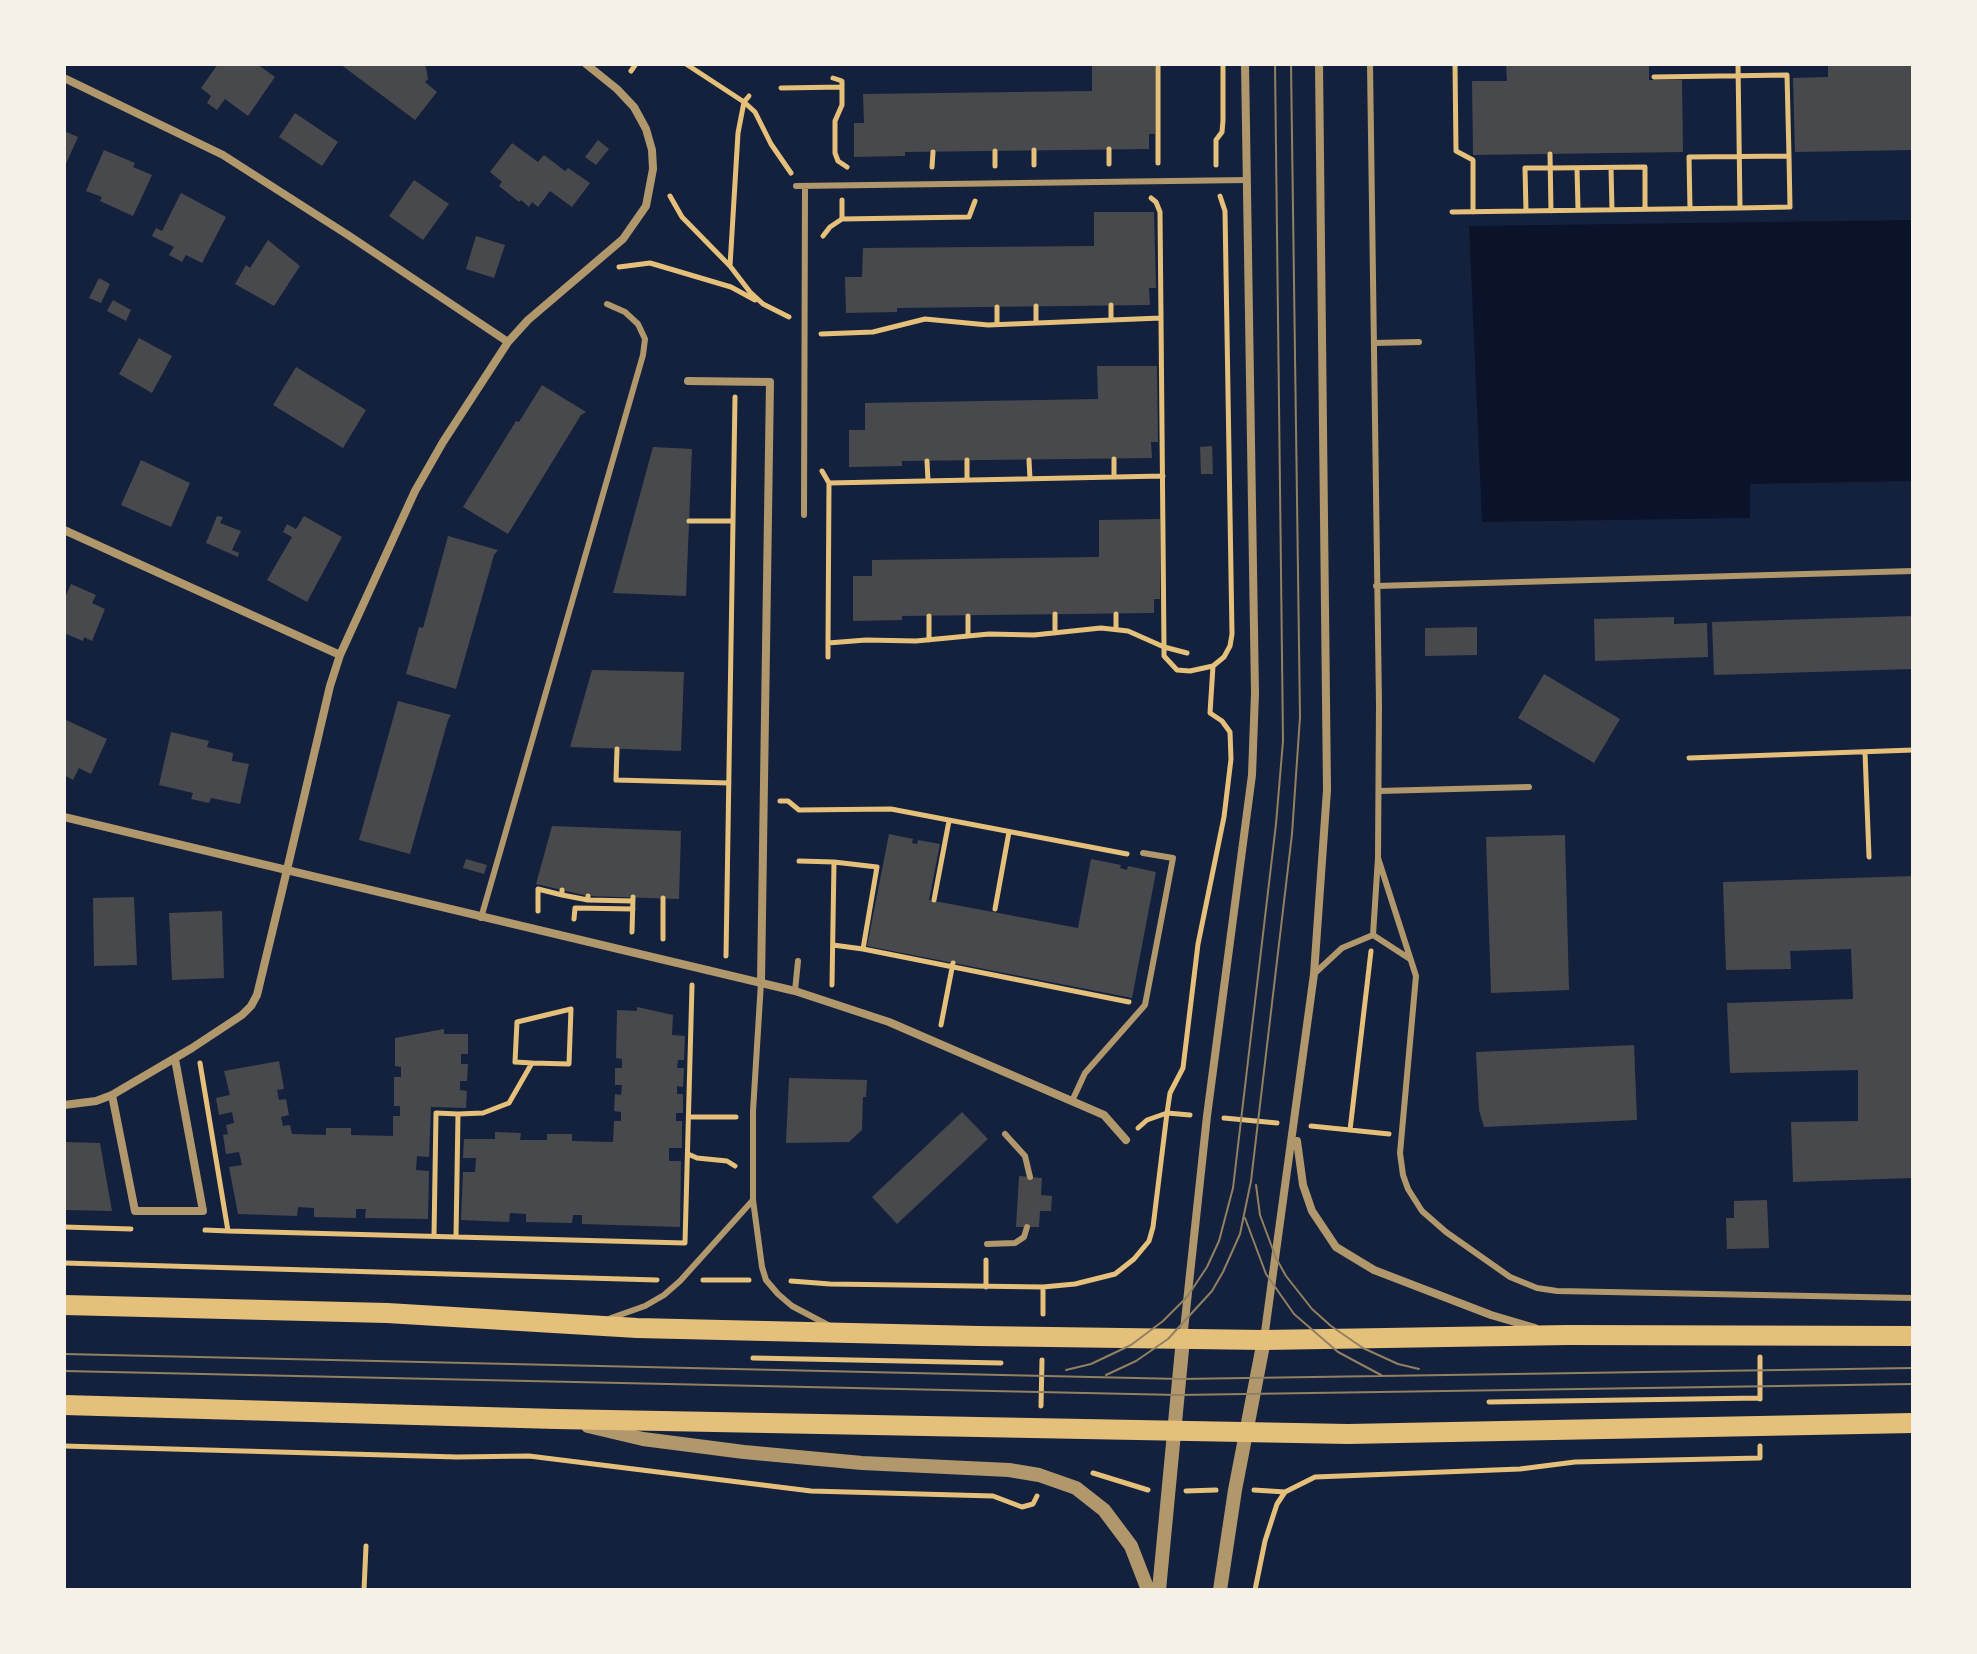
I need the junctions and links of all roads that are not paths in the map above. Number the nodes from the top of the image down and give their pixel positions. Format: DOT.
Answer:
graph roads {
  1 [pos="586,64"];
  2 [pos="1245,64"];
  3 [pos="1319,64"];
  4 [pos="1370,64"];
  5 [pos="64,78"];
  6 [pos="1247,180"];
  7 [pos="796,186"];
  8 [pos="805,186"];
  9 [pos="607,304"];
  10 [pos="508,342"];
  11 [pos="1419,342"];
  12 [pos="1374,343"];
  13 [pos="688,381"];
  14 [pos="804,515"];
  15 [pos="64,530"];
  16 [pos="1913,571"];
  17 [pos="1376,586"];
  18 [pos="340,655"];
  19 [pos="1529,787"];
  20 [pos="1379,791"];
  21 [pos="64,817"];
  22 [pos="1143,853"];
  23 [pos="1378,858"];
  24 [pos="286,870"];
  25 [pos="481,918"];
  26 [pos="1373,935"];
  27 [pos="1412,960"];
  28 [pos="798,961"];
  29 [pos="1314,974"];
  30 [pos="761,982"];
  31 [pos="795,991"];
  32 [pos="175,1059"];
  33 [pos="112,1095"];
  34 [pos="1072,1101"];
  35 [pos="64,1105"];
  36 [pos="1296,1124"];
  37 [pos="1005,1134"];
  38 [pos="1126,1140"];
  39 [pos="1030,1177"];
  40 [pos="753,1200"];
  41 [pos="1027,1227"];
  42 [pos="987,1244"];
  43 [pos="1913,1298"];
  44 [pos="64,1305"];
  45 [pos="587,1324"];
  46 [pos="845,1333"];
  47 [pos="1568,1335"];
  48 [pos="1913,1336"];
  49 [pos="1183,1339"];
  50 [pos="1264,1340"];
  51 [pos="64,1405"];
  52 [pos="556,1419"];
  53 [pos="1913,1423"];
  54 [pos="1176,1431"];
  55 [pos="1246,1433"];
  56 [pos="1148,1590"];
  57 [pos="1159,1590"];
  58 [pos="1220,1590"];
  1 -- 10 [label="street"];
  2 -- 6 [label="street"];
  3 -- 29 [label="street"];
  4 -- 12 [label="lane"];
  5 -- 10 [label="street"];
  6 -- 8 [label="lane"];
  6 -- 49 [label="street"];
  7 -- 8 [label="lane"];
  8 -- 14 [label="lane"];
  9 -- 25 [label="lane"];
  10 -- 18 [label="street"];
  11 -- 12 [label="lane"];
  12 -- 17 [label="lane"];
  13 -- 30 [label="street"];
  15 -- 18 [label="street"];
  16 -- 17 [label="lane"];
  17 -- 20 [label="lane"];
  18 -- 24 [label="street"];
  19 -- 20 [label="lane"];
  20 -- 23 [label="lane"];
  21 -- 24 [label="street"];
  22 -- 34 [label="lane"];
  23 -- 26 [label="lane"];
  23 -- 27 [label="lane"];
  24 -- 25 [label="street"];
  24 -- 32 [label="street"];
  25 -- 30 [label="street"];
  26 -- 27 [label="lane"];
  26 -- 29 [label="lane"];
  27 -- 43 [label="lane"];
  28 -- 31 [label="lane"];
  29 -- 36 [label="street"];
  30 -- 31 [label="street"];
  30 -- 40 [label="lane"];
  31 -- 34 [label="street"];
  32 -- 33 [label="street"];
  32 -- 33 [label="street"];
  33 -- 35 [label="street"];
  34 -- 38 [label="street"];
  36 -- 47 [label="street"];
  36 -- 50 [label="street"];
  37 -- 39 [label="lane"];
  40 -- 45 [label="lane"];
  40 -- 46 [label="lane"];
  41 -- 42 [label="lane"];
  44 -- 45 [label="main road"];
  45 -- 46 [label="main road"];
  46 -- 49 [label="main road"];
  47 -- 48 [label="main road"];
  47 -- 50 [label="main road"];
  49 -- 50 [label="main road"];
  49 -- 54 [label="street"];
  50 -- 55 [label="street"];
  51 -- 52 [label="main road"];
  52 -- 54 [label="main road"];
  52 -- 56 [label="street"];
  53 -- 55 [label="main road"];
  54 -- 55 [label="main road"];
  54 -- 57 [label="street"];
  55 -- 58 [label="street"];
}
